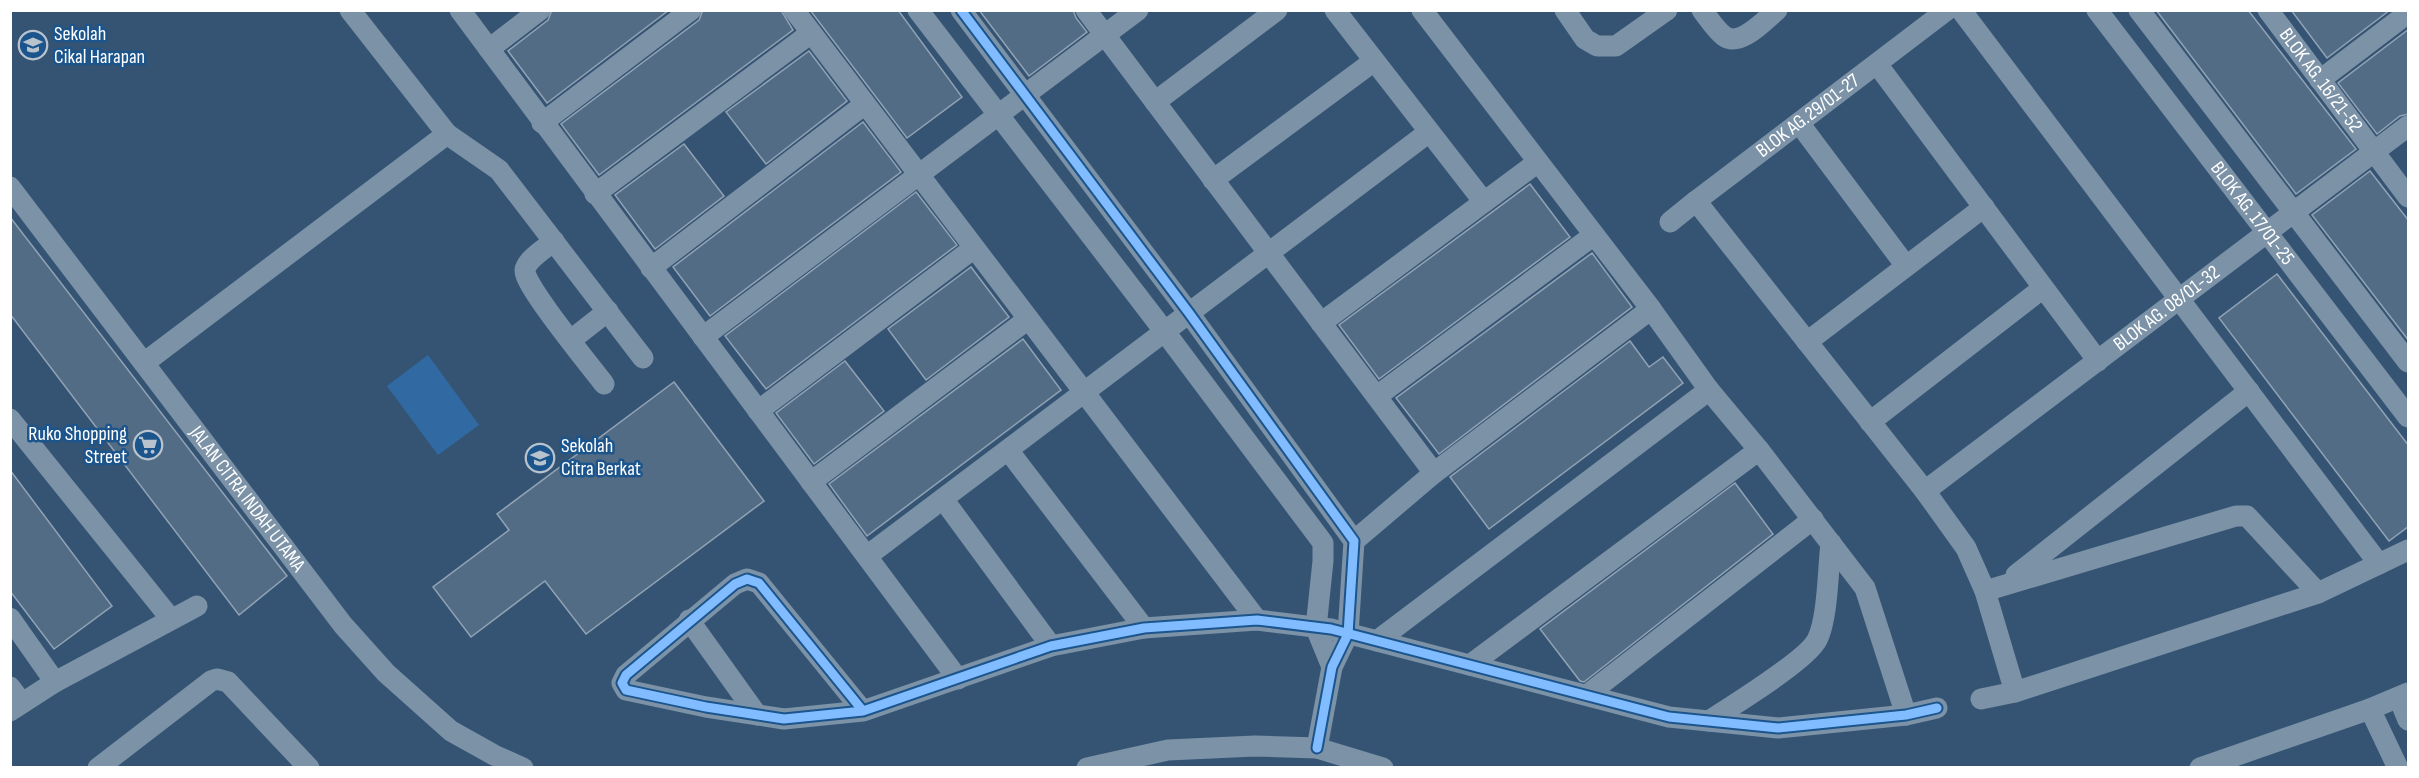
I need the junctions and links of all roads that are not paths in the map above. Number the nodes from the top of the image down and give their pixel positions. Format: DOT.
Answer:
graph roads {
  1 [pos="350,10"];
  2 [pos="460,10"];
  3 [pos="540,10"];
  4 [pos="691,10"];
  5 [pos="794,10"];
  6 [pos="918,10"];
  7 [pos="961,10"];
  8 [pos="1086,10"];
  9 [pos="1138,10"];
  10 [pos="1277,10"];
  11 [pos="1335,10"];
  12 [pos="1422,10"];
  13 [pos="1566,10"];
  14 [pos="1667,10"];
  15 [pos="1702,10"];
  16 [pos="1777,10"];
  17 [pos="1947,10"];
  18 [pos="1961,10"];
  19 [pos="2097,10"];
  20 [pos="2139,10"];
  21 [pos="2268,10"];
  22 [pos="2409,13"];
  23 [pos="811,33"];
  24 [pos="1105,36"];
  25 [pos="489,49"];
  26 [pos="1374,61"];
  27 [pos="1877,64"];
  28 [pos="2320,80"];
  29 [pos="1025,95"];
  30 [pos="1155,102"];
  31 [pos="865,105"];
  32 [pos="999,115"];
  33 [pos="542,123"];
  34 [pos="1799,123"];
  35 [pos="2409,126"];
  36 [pos="1429,132"];
  37 [pos="447,134"];
  38 [pos="2374,152"];
  39 [pos="1538,162"];
  40 [pos="919,175"];
  41 [pos="1214,180"];
  42 [pos="10,187"];
  43 [pos="596,194"];
  44 [pos="2409,197"];
  45 [pos="1696,201"];
  46 [pos="1484,202"];
  47 [pos="1984,207"];
  48 [pos="2294,212"];
  49 [pos="1670,222"];
  50 [pos="2267,233"];
  51 [pos="1594,235"];
  52 [pos="554,241"];
  53 [pos="974,248"];
  54 [pos="1269,253"];
  55 [pos="1906,266"];
  56 [pos="651,268"];
  57 [pos="2043,288"];
  58 [pos="2179,299"];
  59 [pos="1651,309"];
  60 [pos="608,311"];
  61 [pos="1189,313"];
  62 [pos="1028,319"];
  63 [pos="1322,323"];
  64 [pos="1165,332"];
  65 [pos="703,337"];
  66 [pos="571,340"];
  67 [pos="1807,342"];
  68 [pos="643,358"];
  69 [pos="2098,361"];
  70 [pos="2409,362"];
  71 [pos="144,363"];
  72 [pos="604,384"];
  73 [pos="1709,390"];
  74 [pos="2249,392"];
  75 [pos="1084,393"];
  76 [pos="1377,396"];
  77 [pos="758,411"];
  78 [pos="2409,417"];
  79 [pos="10,419"];
  80 [pos="1870,422"];
  81 [pos="1008,450"];
  82 [pos="1759,450"];
  83 [pos="1434,473"];
  84 [pos="811,482"];
  85 [pos="1925,491"];
  86 [pos="943,499"];
  87 [pos="1813,519"];
  88 [pos="1354,541"];
  89 [pos="1831,543"];
  90 [pos="2409,550"];
  91 [pos="867,556"];
  92 [pos="2379,564"];
  93 [pos="2007,583"];
  94 [pos="1985,591"];
  95 [pos="2318,593"];
  96 [pos="197,606"];
  97 [pos="10,618"];
  98 [pos="171,619"];
  99 [pos="689,620"];
  100 [pos="1257,620"];
  101 [pos="1144,627"];
  102 [pos="1316,628"];
  103 [pos="1348,634"];
  104 [pos="1377,641"];
  105 [pos="1051,646"];
  106 [pos="1470,665"];
  107 [pos="1332,667"];
  108 [pos="958,678"];
  109 [pos="56,682"];
  110 [pos="2015,692"];
  111 [pos="1587,695"];
  112 [pos="2404,695"];
  113 [pos="1981,699"];
  114 [pos="14,700"];
  115 [pos="1937,708"];
  116 [pos="2370,709"];
  117 [pos="863,711"];
  118 [pos="757,715"];
  119 [pos="1906,715"];
  120 [pos="2409,720"];
  121 [pos="1709,721"];
  122 [pos="1317,748"];
  123 [pos="305,766"];
  124 [pos="98,768"];
  125 [pos="523,768"];
  126 [pos="1087,768"];
  127 [pos="1383,768"];
  128 [pos="2200,768"];
  129 [pos="2398,768"];
  1 -- 37 [label="street"];
  2 -- 25 [label="street"];
  3 -- 25 [label="street"];
  4 -- 33 [label="street"];
  5 -- 23 [label="street"];
  6 -- 32 [label="street"];
  7 -- 29 [label="street"];
  8 -- 24 [label="street"];
  9 -- 24 [label="street"];
  10 -- 30 [label="street"];
  11 -- 26 [label="street"];
  12 -- 39 [label="street"];
  13 -- 14 [label="street"];
  15 -- 16 [label="street"];
  17 -- 27 [label="street, BLOK AG.29/01-27"];
  18 -- 58 [label="street"];
  19 -- 50 [label="street, BLOK AG. 17/01-25"];
  20 -- 48 [label="street, BLOK AG. 17/01-25"];
  21 -- 28 [label="street, BLOK AG. 16/21-52"];
  22 -- 28 [label="street"];
  23 -- 31 [label="street"];
  23 -- 43 [label="street"];
  24 -- 29 [label="street"];
  24 -- 30 [label="street"];
  25 -- 33 [label="street"];
  26 -- 36 [label="street"];
  26 -- 41 [label="street"];
  27 -- 34 [label="street, BLOK AG.29/01-27"];
  27 -- 47 [label="street"];
  28 -- 38 [label="street, BLOK AG. 16/21-52"];
  29 -- 32 [label="street"];
  29 -- 61 [label="street"];
  30 -- 41 [label="street"];
  31 -- 40 [label="street"];
  31 -- 56 [label="street"];
  32 -- 40 [label="street"];
  32 -- 64 [label="street"];
  33 -- 43 [label="street"];
  34 -- 45 [label="street, BLOK AG.29/01-27"];
  34 -- 55 [label="street"];
  35 -- 38 [label="street, BLOK AG. 08/01-32"];
  36 -- 46 [label="street"];
  36 -- 54 [label="street"];
  37 -- 52 [label="street"];
  37 -- 71 [label="street"];
  38 -- 44 [label="street, BLOK AG. 16/21-52"];
  38 -- 48 [label="street, BLOK AG. 08/01-32"];
  39 -- 46 [label="street"];
  39 -- 51 [label="street"];
  40 -- 53 [label="street"];
  40 -- 65 [label="street"];
  41 -- 54 [label="street"];
  42 -- 71 [label="street, JALAN CITRA INDAH UTAMA"];
  43 -- 56 [label="street"];
  45 -- 49 [label="street, BLOK AG.29/01-27"];
  45 -- 67 [label="street"];
  46 -- 63 [label="street"];
  47 -- 55 [label="street"];
  47 -- 57 [label="street"];
  48 -- 50 [label="street, BLOK AG. 08/01-32"];
  48 -- 70 [label="street, BLOK AG. 17/01-25"];
  50 -- 58 [label="street, BLOK AG. 08/01-32"];
  50 -- 78 [label="street, BLOK AG. 17/01-25"];
  51 -- 59 [label="street"];
  51 -- 76 [label="street"];
  52 -- 60 [label="street"];
  52 -- 66 [label="street"];
  53 -- 62 [label="street"];
  53 -- 77 [label="street"];
  54 -- 61 [label="street"];
  54 -- 63 [label="street"];
  55 -- 67 [label="street"];
  56 -- 65 [label="street"];
  57 -- 69 [label="street"];
  57 -- 80 [label="street"];
  58 -- 69 [label="street, BLOK AG. 08/01-32"];
  58 -- 74 [label="street"];
  59 -- 73 [label="street"];
  59 -- 83 [label="street"];
  60 -- 66 [label="street"];
  60 -- 68 [label="street"];
  61 -- 64 [label="street"];
  61 -- 88 [label="street"];
  62 -- 75 [label="street"];
  62 -- 84 [label="street"];
  63 -- 76 [label="street"];
  64 -- 75 [label="street"];
  64 -- 102 [label="street"];
  65 -- 77 [label="street"];
  66 -- 72 [label="street"];
  67 -- 80 [label="street"];
  69 -- 85 [label="street, BLOK AG. 08/01-32"];
  71 -- 125 [label="street, JALAN CITRA INDAH UTAMA"];
  73 -- 82 [label="street"];
  73 -- 104 [label="street"];
  74 -- 92 [label="street"];
  74 -- 93 [label="street"];
  75 -- 81 [label="street"];
  75 -- 100 [label="street"];
  76 -- 83 [label="street"];
  77 -- 84 [label="street"];
  79 -- 98 [label="street"];
  80 -- 85 [label="street"];
  81 -- 86 [label="street"];
  81 -- 101 [label="street"];
  82 -- 87 [label="street"];
  82 -- 106 [label="street"];
  83 -- 88 [label="street"];
  84 -- 91 [label="street"];
  85 -- 94 [label="street"];
  86 -- 91 [label="street"];
  86 -- 105 [label="street"];
  87 -- 89 [label="street"];
  87 -- 111 [label="street"];
  88 -- 103 [label="street"];
  89 -- 119 [label="street"];
  89 -- 121 [label="street"];
  90 -- 92 [label="street"];
  91 -- 108 [label="street"];
  92 -- 95 [label="street"];
  93 -- 94 [label="street"];
  93 -- 95 [label="street"];
  94 -- 110 [label="street"];
  95 -- 110 [label="street"];
  96 -- 98 [label="street"];
  97 -- 109 [label="street"];
  98 -- 109 [label="street"];
  99 -- 117 [label="street"];
  99 -- 118 [label="street"];
  99 -- 118 [label="street"];
  100 -- 101 [label="street"];
  100 -- 102 [label="street"];
  101 -- 105 [label="street"];
  102 -- 103 [label="street"];
  102 -- 107 [label="street"];
  103 -- 104 [label="street"];
  103 -- 107 [label="street"];
  104 -- 106 [label="street"];
  105 -- 108 [label="street"];
  106 -- 111 [label="street"];
  107 -- 122 [label="street"];
  108 -- 117 [label="street"];
  109 -- 114 [label="street"];
  110 -- 113 [label="street"];
  111 -- 121 [label="street"];
  112 -- 116 [label="street"];
  112 -- 120 [label="street"];
  115 -- 119 [label="street"];
  116 -- 128 [label="street"];
  116 -- 129 [label="street"];
  117 -- 118 [label="street"];
  119 -- 121 [label="street"];
  122 -- 126 [label="street"];
  122 -- 127 [label="street"];
  123 -- 124 [label="street"];
}
